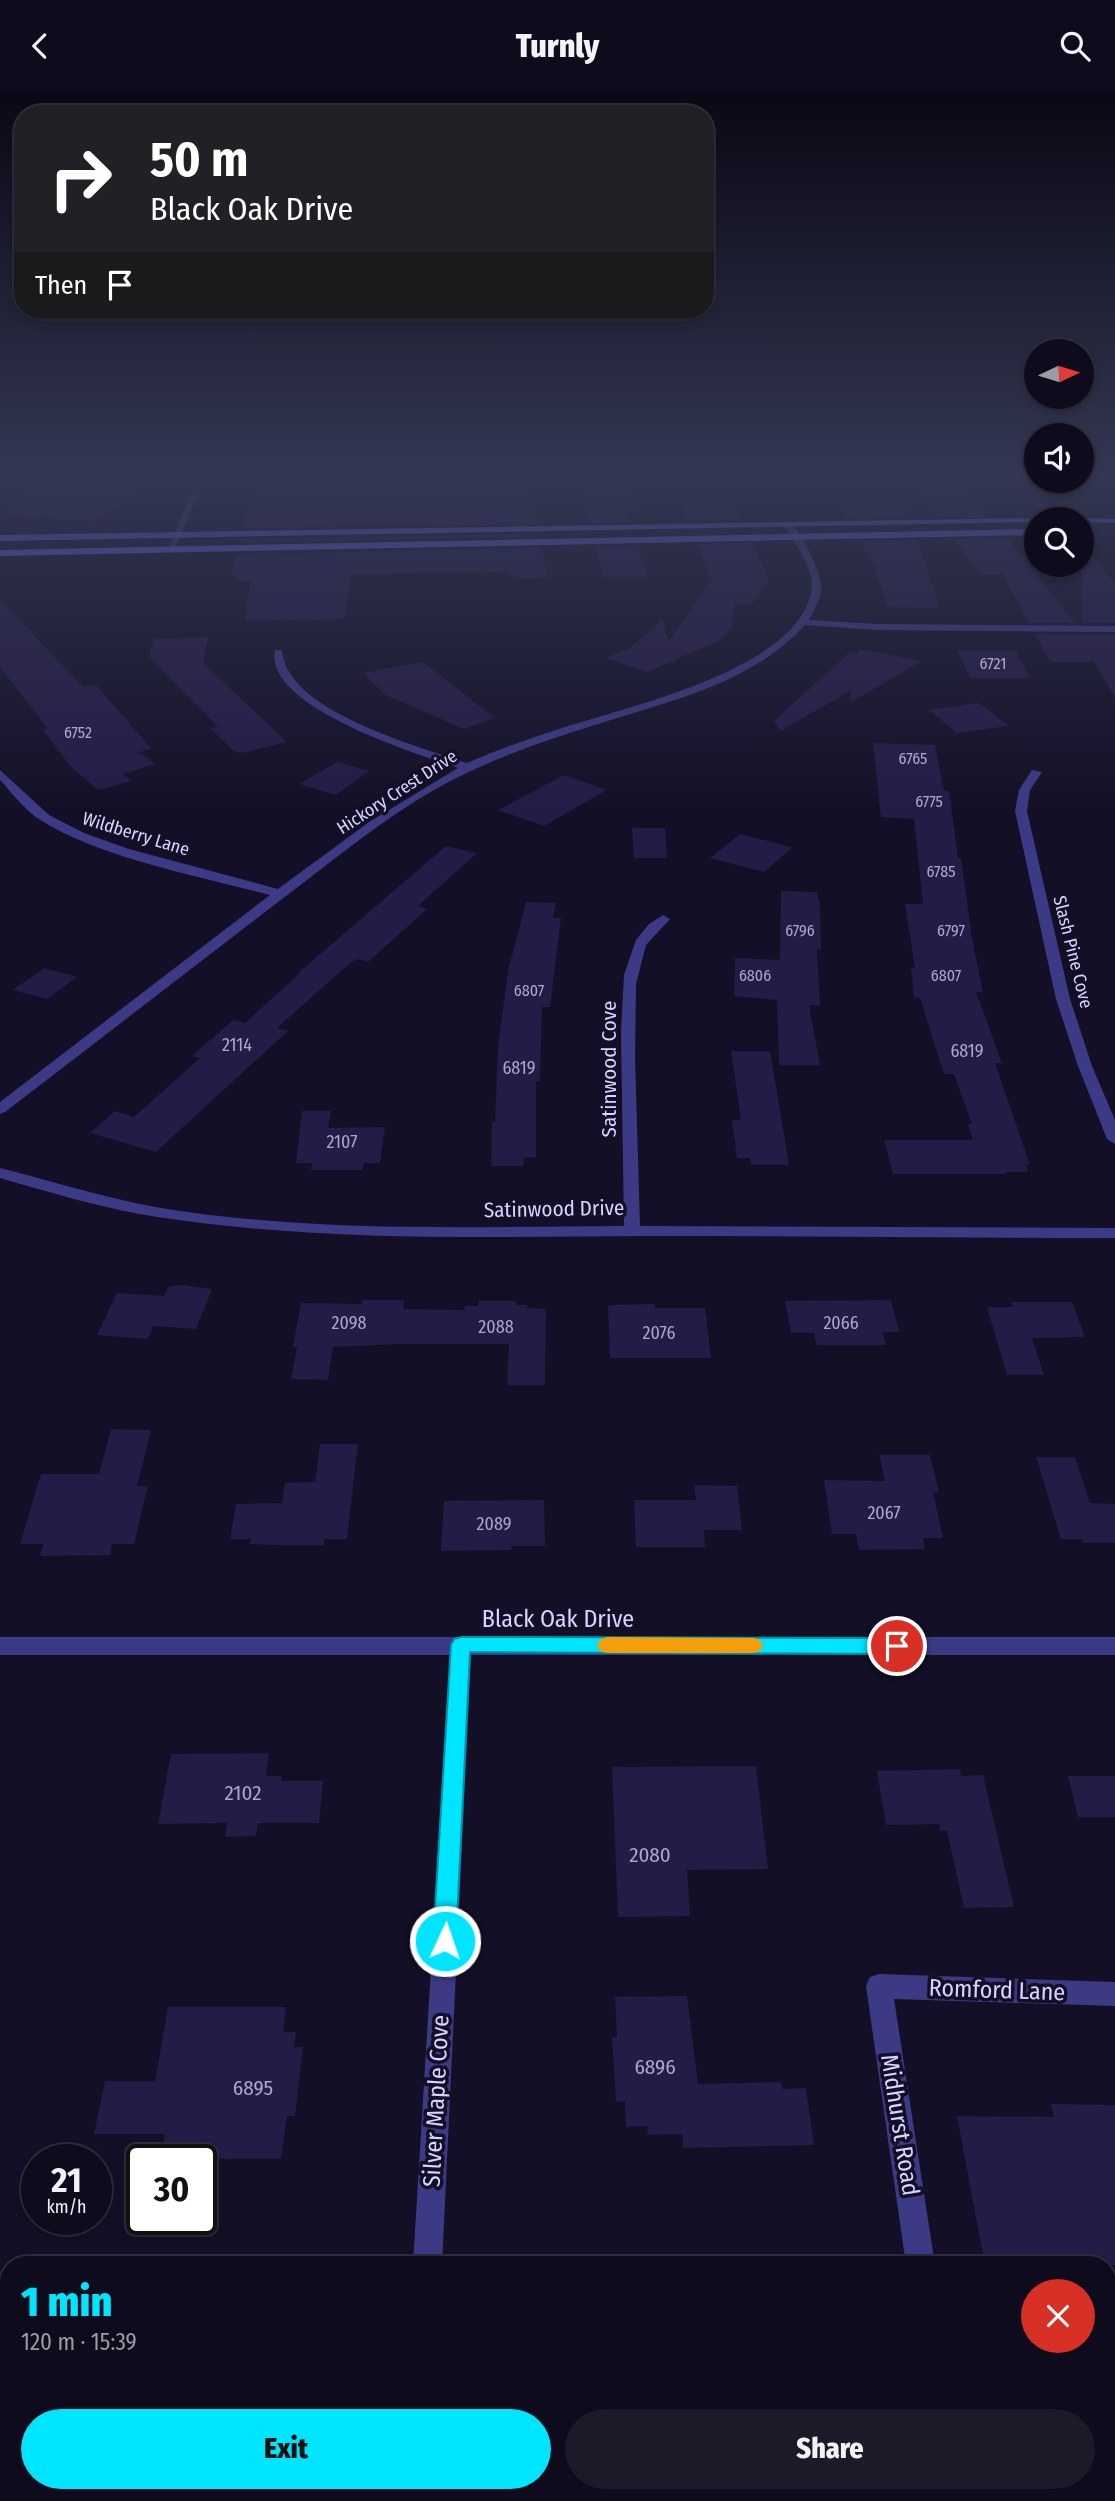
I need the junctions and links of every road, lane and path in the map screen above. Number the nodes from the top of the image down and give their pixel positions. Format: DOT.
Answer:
graph roads {
  1 [pos="815,586"];
  2 [pos="802,622"];
  3 [pos="1115,629"];
  4 [pos="278,652"];
  5 [pos="467,767"];
  6 [pos="1036,772"];
  7 [pos="0,773"];
  8 [pos="281,894"];
  9 [pos="663,919"];
  10 [pos="0,1109"];
  11 [pos="1115,1139"];
  12 [pos="0,1173"];
  13 [pos="632,1231"];
  14 [pos="1115,1233"];
  15 [pos="461,1645"];
  16 [pos="0,1646"];
  17 [pos="1115,1646"];
  18 [pos="878,1986"];
  19 [pos="1115,1994"];
  20 [pos="428,2256"];
  21 [pos="920,2256"];
  1 -- 2 [label="street, Hickory Crest Drive"];
  2 -- 3 [label="street"];
  2 -- 5 [label="street, Hickory Crest Drive"];
  4 -- 5 [label="street"];
  5 -- 8 [label="street, Hickory Crest Drive"];
  6 -- 11 [label="street, Slash Pine Cove"];
  7 -- 8 [label="street, Wildberry Lane"];
  8 -- 10 [label="street, Hickory Crest Drive"];
  9 -- 13 [label="street, Satinwood Cove"];
  12 -- 13 [label="street, Satinwood Drive"];
  13 -- 14 [label="street, Satinwood Drive"];
  15 -- 16 [label="street, Black Oak Drive"];
  15 -- 17 [label="street, Black Oak Drive"];
  15 -- 20 [label="street, Silver Maple Cove"];
  18 -- 19 [label="street, Romford Lane"];
  18 -- 21 [label="street, Midhurst Road"];
}
